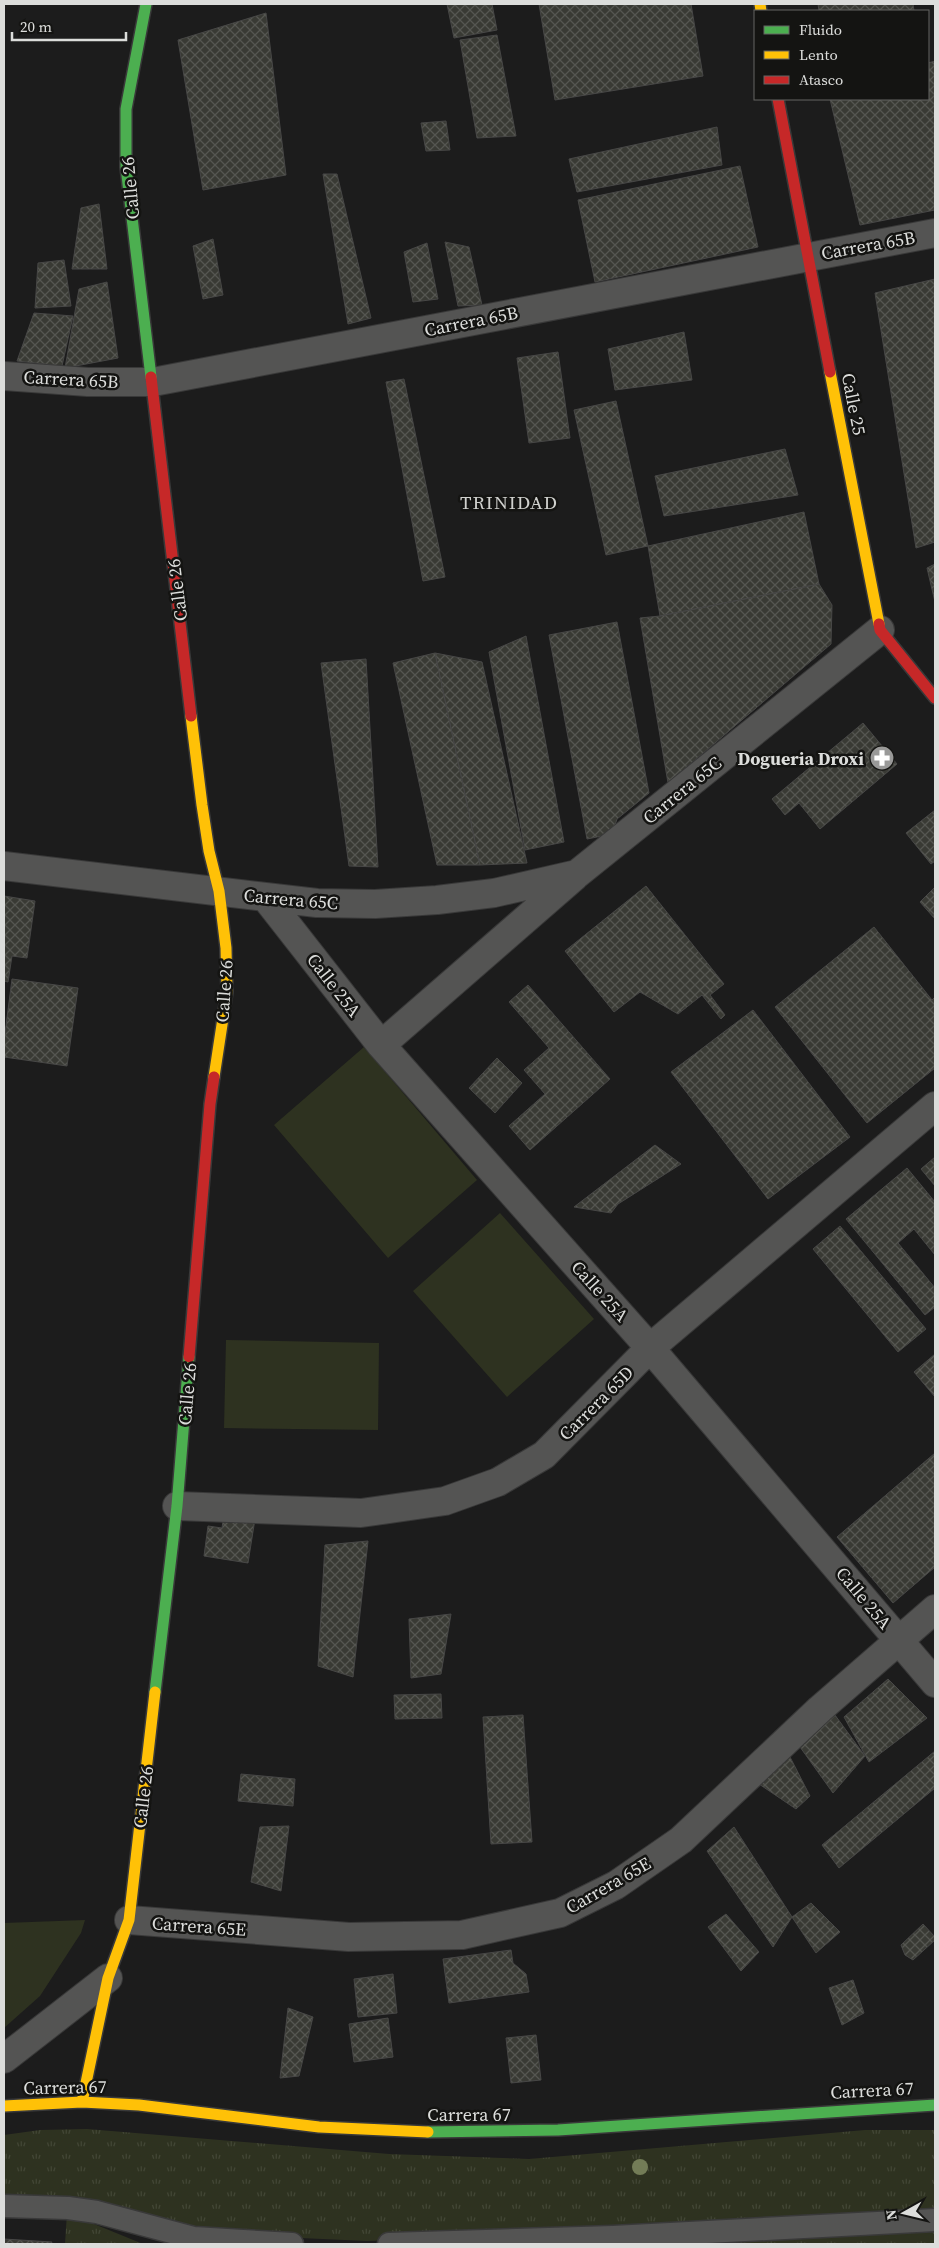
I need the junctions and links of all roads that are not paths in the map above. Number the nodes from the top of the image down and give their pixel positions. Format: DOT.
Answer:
graph roads {
  1 [pos="146,4"];
  2 [pos="778,100"];
  3 [pos="935,233"];
  4 [pos="808,256"];
  5 [pos="4,376"];
  6 [pos="152,382"];
  7 [pos="880,630"];
  8 [pos="935,698"];
  9 [pos="4,866"];
  10 [pos="577,874"];
  11 [pos="219,892"];
  12 [pos="266,898"];
  13 [pos="381,1045"];
  14 [pos="935,1106"];
  15 [pos="650,1348"];
  16 [pos="177,1506"];
  17 [pos="935,1608"];
  18 [pos="898,1639"];
  19 [pos="935,1683"];
  20 [pos="129,1920"];
  21 [pos="108,1978"];
  22 [pos="4,2059"];
  23 [pos="82,2102"];
  24 [pos="935,2105"];
  25 [pos="4,2106"];
  26 [pos="4,2206"];
  27 [pos="935,2220"];
  28 [pos="193,2241"];
  29 [pos="292,2244"];
  30 [pos="389,2244"];
  1 -- 6 [label="street, Calle 26"];
  2 -- 4 [label="street, Calle 25"];
  3 -- 4 [label="street, Carrera 65B"];
  4 -- 6 [label="street, Carrera 65B"];
  4 -- 7 [label="street, Calle 25"];
  5 -- 6 [label="street, Carrera 65B"];
  6 -- 11 [label="street, Calle 26"];
  7 -- 8 [label="street, Calle 25"];
  7 -- 10 [label="street, Carrera 65C"];
  9 -- 11 [label="street, Carrera 65C"];
  10 -- 12 [label="street, Carrera 65C"];
  10 -- 13 [label="street, Carrera 65C"];
  11 -- 12 [label="street, Carrera 65C"];
  11 -- 16 [label="street, Calle 26"];
  12 -- 13 [label="street, Calle 25A"];
  13 -- 15 [label="street, Calle 25A"];
  14 -- 15 [label="street, Carrera 65D"];
  15 -- 16 [label="street, Carrera 65D"];
  15 -- 18 [label="street, Calle 25A"];
  16 -- 20 [label="street, Calle 26"];
  17 -- 18 [label="street, Carrera 65E"];
  18 -- 19 [label="street, Calle 25A"];
  18 -- 20 [label="street, Carrera 65E"];
  20 -- 21 [label="street, Calle 26"];
  21 -- 22 [label="street"];
  21 -- 23 [label="street, Calle 26"];
  23 -- 24 [label="street, Carrera 67"];
  23 -- 25 [label="street, Carrera 67"];
  26 -- 28 [label="lane"];
  27 -- 30 [label="lane"];
  28 -- 29 [label="lane"];
}
